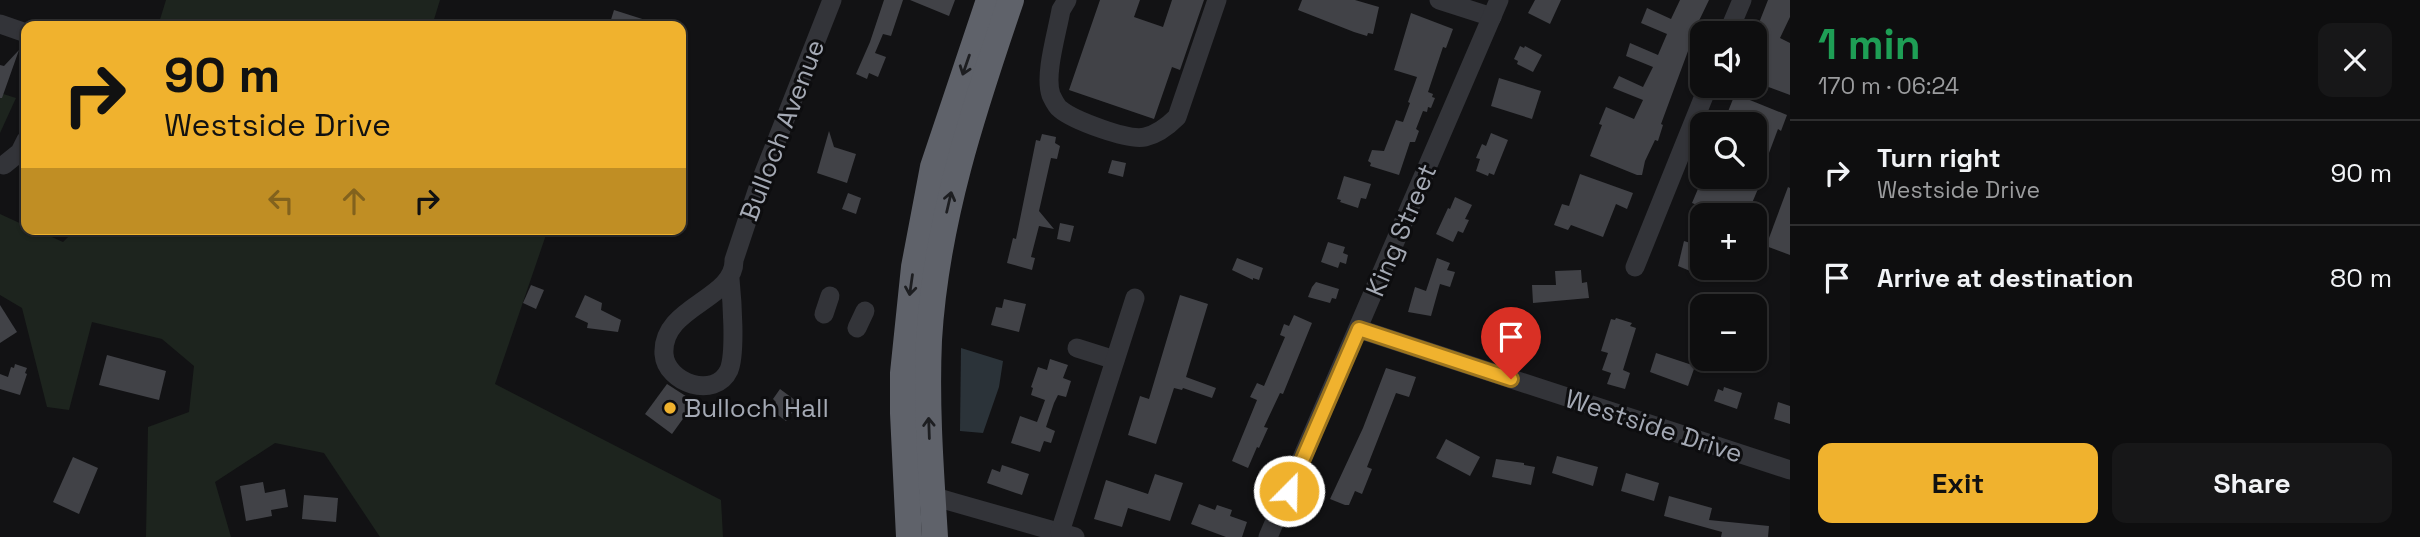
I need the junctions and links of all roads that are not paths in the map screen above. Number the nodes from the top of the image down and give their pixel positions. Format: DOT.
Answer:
graph roads {
  1 [pos="832,0"];
  2 [pos="989,0"];
  3 [pos="1011,0"];
  4 [pos="1067,0"];
  5 [pos="1217,0"];
  6 [pos="1438,0"];
  7 [pos="1742,0"];
  8 [pos="1495,9"];
  9 [pos="1733,21"];
  10 [pos="0,24"];
  11 [pos="21,31"];
  12 [pos="1702,98"];
  13 [pos="21,150"];
  14 [pos="4,165"];
  15 [pos="1635,267"];
  16 [pos="732,269"];
  17 [pos="1135,298"];
  18 [pos="1359,329"];
  19 [pos="1077,348"];
  20 [pos="1115,360"];
  21 [pos="1790,470"];
  22 [pos="920,497"];
  23 [pos="1067,535"];
  24 [pos="909,537"];
  25 [pos="935,537"];
  26 [pos="1268,537"];
  1 -- 16 [label="street, Bulloch Avenue"];
  2 -- 22 [label="highway, one-way"];
  22 -- 3 [label="highway, one-way"];
  4 -- 5 [label="street"];
  6 -- 8 [label="street"];
  7 -- 9 [label="street"];
  8 -- 18 [label="street, King Street"];
  10 -- 11 [label="street"];
  12 -- 15 [label="street"];
  13 -- 14 [label="street"];
  16 -- 16 [label="street"];
  17 -- 20 [label="street"];
  18 -- 21 [label="street, Westside Drive"];
  18 -- 26 [label="street, King Street"];
  19 -- 20 [label="street"];
  20 -- 23 [label="street"];
  22 -- 23 [label="street"];
  22 -- 24 [label="highway"];
  22 -- 25 [label="highway"];
}
